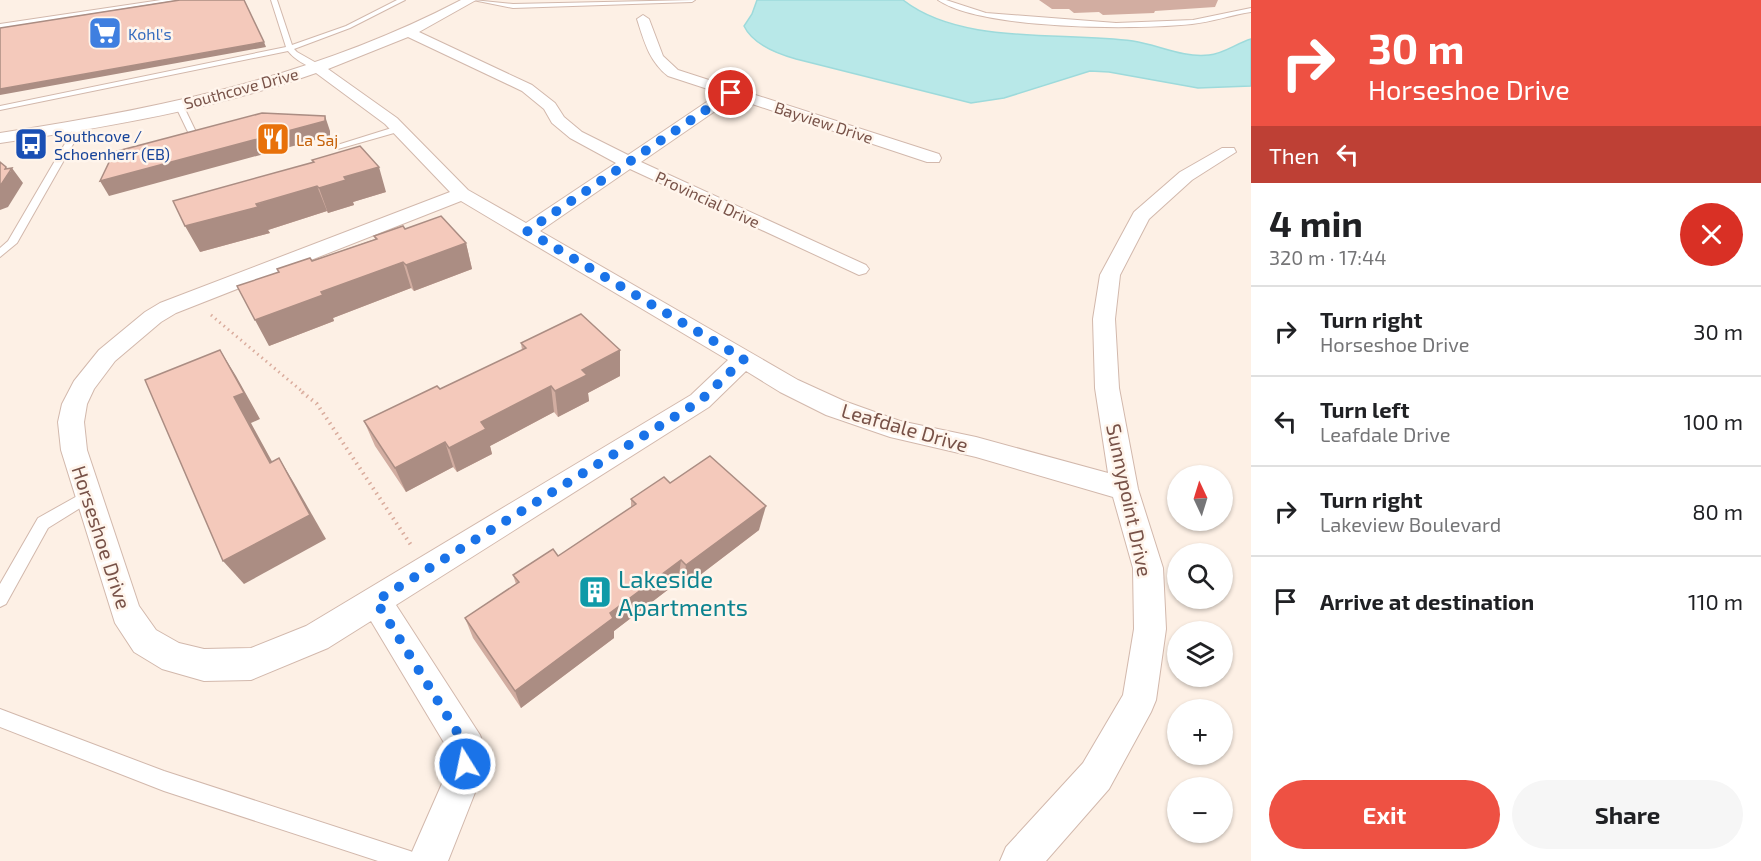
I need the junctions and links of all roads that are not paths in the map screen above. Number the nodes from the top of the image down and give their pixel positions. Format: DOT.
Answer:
graph roads {
  1 [pos="174,0"];
  2 [pos="274,0"];
  3 [pos="402,0"];
  4 [pos="470,0"];
  5 [pos="476,0"];
  6 [pos="692,0"];
  7 [pos="941,0"];
  8 [pos="531,2"];
  9 [pos="1251,10"];
  10 [pos="643,19"];
  11 [pos="0,26"];
  12 [pos="409,32"];
  13 [pos="290,48"];
  14 [pos="317,67"];
  15 [pos="731,93"];
  16 [pos="179,105"];
  17 [pos="0,108"];
  18 [pos="80,125"];
  19 [pos="398,129"];
  20 [pos="193,134"];
  21 [pos="0,138"];
  22 [pos="338,146"];
  23 [pos="1228,152"];
  24 [pos="933,158"];
  25 [pos="628,162"];
  26 [pos="462,194"];
  27 [pos="527,231"];
  28 [pos="0,254"];
  29 [pos="859,269"];
  30 [pos="744,359"];
  31 [pos="1124,489"];
  32 [pos="88,496"];
  33 [pos="0,599"];
  34 [pos="376,601"];
  35 [pos="0,717"];
  36 [pos="410,861"];
  37 [pos="428,861"];
  38 [pos="1020,861"];
  1 -- 11 [label="lane"];
  2 -- 13 [label="lane"];
  3 -- 13 [label="lane"];
  4 -- 12 [label="street, Southcove Drive"];
  5 -- 8 [label="lane"];
  6 -- 8 [label="lane"];
  7 -- 9 [label="lane"];
  10 -- 15 [label="street, Bayview Drive"];
  12 -- 14 [label="street, Southcove Drive"];
  12 -- 25 [label="street, Provincial Drive"];
  13 -- 14 [label="lane"];
  13 -- 17 [label="lane"];
  14 -- 16 [label="street, Southcove Drive"];
  14 -- 19 [label="street, Leafdale Drive"];
  15 -- 24 [label="street, Bayview Drive"];
  15 -- 25 [label="street"];
  16 -- 18 [label="street, Southcove Drive"];
  16 -- 20 [label="lane"];
  18 -- 21 [label="street, Southcove Drive"];
  18 -- 28 [label="lane"];
  19 -- 22 [label="lane"];
  19 -- 26 [label="street, Leafdale Drive"];
  23 -- 31 [label="street, Sunnypoint Drive"];
  25 -- 27 [label="street"];
  25 -- 29 [label="street, Provincial Drive"];
  26 -- 27 [label="street, Leafdale Drive"];
  26 -- 32 [label="street, Horseshoe Drive"];
  27 -- 30 [label="street, Leafdale Drive"];
  30 -- 31 [label="street, Leafdale Drive"];
  30 -- 34 [label="street, Horseshoe Drive"];
  31 -- 38 [label="street, Sunnypoint Drive"];
  32 -- 33 [label="lane"];
  32 -- 34 [label="street, Horseshoe Drive"];
  34 -- 37 [label="street"];
  35 -- 36 [label="lane"];
}
